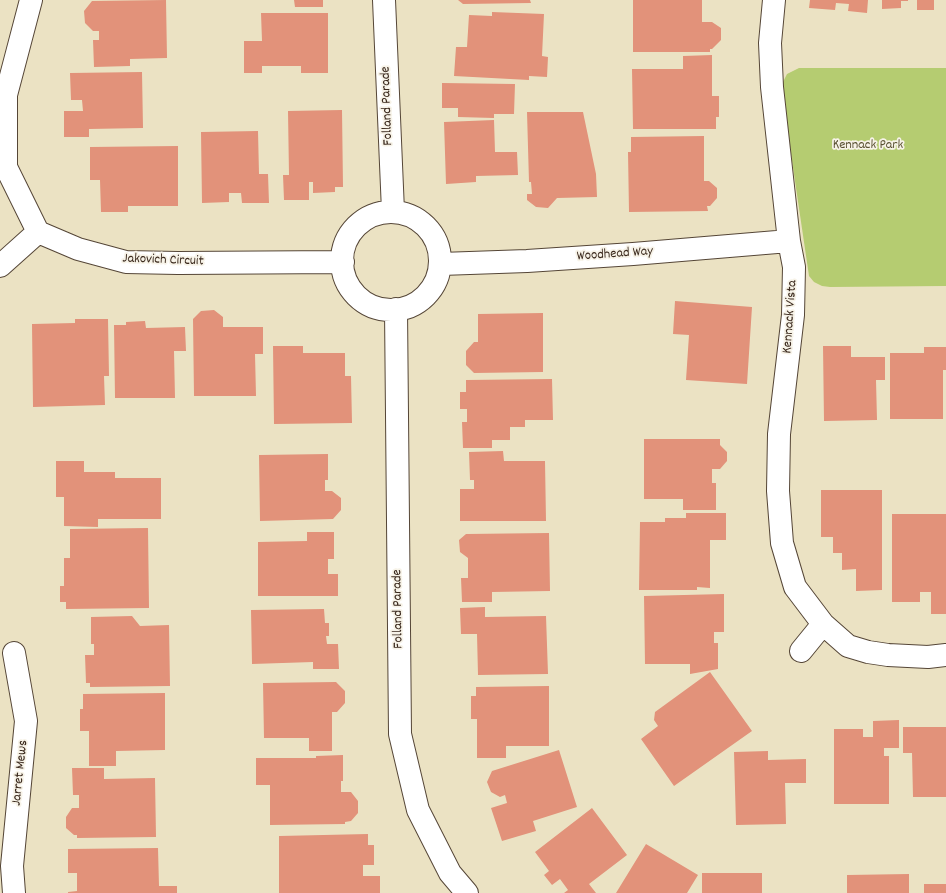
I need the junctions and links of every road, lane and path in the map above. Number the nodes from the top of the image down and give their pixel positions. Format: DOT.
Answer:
graph roads {
  1 [pos="31,0"];
  2 [pos="384,0"];
  3 [pos="774,0"];
  4 [pos="393,211"];
  5 [pos="38,232"];
  6 [pos="789,241"];
  7 [pos="343,262"];
  8 [pos="441,264"];
  9 [pos="0,266"];
  10 [pos="396,309"];
  11 [pos="822,624"];
  12 [pos="801,651"];
  13 [pos="14,653"];
  14 [pos="946,654"];
  15 [pos="14,893"];
  16 [pos="467,893"];
  1 -- 5 [label="street"];
  2 -- 4 [label="street, Folland Parade"];
  3 -- 6 [label="street, Kennack Vista"];
  4 -- 7 [label="street"];
  4 -- 8 [label="street"];
  5 -- 7 [label="street, Jakovich Circuit"];
  5 -- 9 [label="street"];
  6 -- 8 [label="street, Woodhead Way"];
  6 -- 11 [label="street, Kennack Vista"];
  7 -- 10 [label="street"];
  8 -- 10 [label="street"];
  10 -- 16 [label="street, Folland Parade"];
  11 -- 12 [label="street"];
  11 -- 14 [label="street, Kennack Vista"];
  13 -- 15 [label="street, Jarret Mews"];
}
